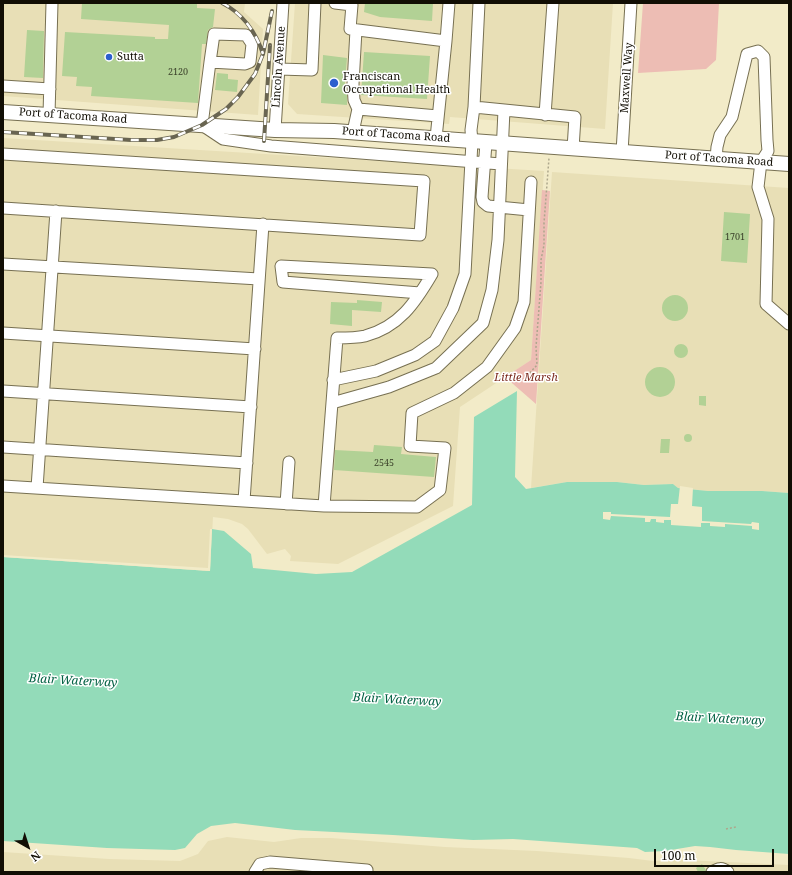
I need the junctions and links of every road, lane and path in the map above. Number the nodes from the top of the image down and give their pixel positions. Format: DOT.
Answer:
graph roads {
  1 [pos="52,3"];
  2 [pos="283,3"];
  3 [pos="315,3"];
  4 [pos="335,3"];
  5 [pos="449,3"];
  6 [pos="479,3"];
  7 [pos="552,3"];
  8 [pos="631,3"];
  9 [pos="356,30"];
  10 [pos="446,41"];
  11 [pos="210,62"];
  12 [pos="279,69"];
  13 [pos="3,86"];
  14 [pos="50,89"];
  15 [pos="474,107"];
  16 [pos="358,109"];
  17 [pos="504,110"];
  18 [pos="3,112"];
  19 [pos="49,115"];
  20 [pos="545,115"];
  21 [pos="438,116"];
  22 [pos="202,125"];
  23 [pos="274,130"];
  24 [pos="354,132"];
  25 [pos="436,138"];
  26 [pos="479,142"];
  27 [pos="502,143"];
  28 [pos="549,147"];
  29 [pos="573,148"];
  30 [pos="622,152"];
  31 [pos="3,154"];
  32 [pos="716,159"];
  33 [pos="471,162"];
  34 [pos="761,162"];
  35 [pos="484,163"];
  36 [pos="501,164"];
  37 [pos="789,164"];
  38 [pos="531,182"];
  39 [pos="499,206"];
  40 [pos="3,208"];
  41 [pos="529,210"];
  42 [pos="56,211"];
  43 [pos="263,224"];
  44 [pos="3,264"];
  45 [pos="52,268"];
  46 [pos="259,279"];
  47 [pos="420,293"];
  48 [pos="789,324"];
  49 [pos="3,333"];
  50 [pos="48,336"];
  51 [pos="255,349"];
  52 [pos="527,376"];
  53 [pos="333,380"];
  54 [pos="3,391"];
  55 [pos="44,393"];
  56 [pos="332,403"];
  57 [pos="251,407"];
  58 [pos="3,447"];
  59 [pos="40,450"];
  60 [pos="289,462"];
  61 [pos="247,463"];
  62 [pos="3,486"];
  63 [pos="37,488"];
  64 [pos="244,501"];
  65 [pos="286,504"];
  66 [pos="324,506"];
  67 [pos="736,827"];
  68 [pos="726,829"];
  69 [pos="255,872"];
  70 [pos="367,872"];
  71 [pos="712,872"];
  72 [pos="728,872"];
  1 -- 14 [label="street"];
  2 -- 12 [label="street, Lincoln Avenue"];
  3 -- 12 [label="street"];
  4 -- 9 [label="street"];
  5 -- 10 [label="street"];
  6 -- 15 [label="street"];
  7 -- 20 [label="street"];
  8 -- 30 [label="street, Maxwell Way"];
  9 -- 10 [label="street"];
  9 -- 16 [label="street"];
  10 -- 21 [label="street"];
  11 -- 22 [label="street"];
  12 -- 23 [label="street, Lincoln Avenue"];
  13 -- 14 [label="street"];
  14 -- 19 [label="street"];
  15 -- 17 [label="street"];
  15 -- 26 [label="street"];
  16 -- 21 [label="street"];
  16 -- 24 [label="street"];
  17 -- 20 [label="street"];
  17 -- 27 [label="street"];
  18 -- 19 [label="main road, Port of Tacoma Road"];
  19 -- 22 [label="main road, Port of Tacoma Road"];
  20 -- 29 [label="street"];
  21 -- 25 [label="street"];
  22 -- 23 [label="main road, Port of Tacoma Road"];
  22 -- 33 [label="street"];
  23 -- 24 [label="main road, Port of Tacoma Road"];
  24 -- 25 [label="main road, Port of Tacoma Road"];
  25 -- 26 [label="main road, Port of Tacoma Road"];
  26 -- 27 [label="main road, Port of Tacoma Road"];
  26 -- 33 [label="street"];
  26 -- 35 [label="street"];
  27 -- 28 [label="main road, Port of Tacoma Road"];
  27 -- 36 [label="street"];
  28 -- 29 [label="main road, Port of Tacoma Road"];
  28 -- 52 [label="path"];
  29 -- 30 [label="main road, Port of Tacoma Road"];
  30 -- 32 [label="main road, Port of Tacoma Road"];
  31 -- 43 [label="street"];
  32 -- 34 [label="main road, Port of Tacoma Road"];
  32 -- 34 [label="street"];
  33 -- 35 [label="street"];
  33 -- 53 [label="street"];
  34 -- 37 [label="main road, Port of Tacoma Road"];
  34 -- 48 [label="street"];
  35 -- 36 [label="street"];
  35 -- 39 [label="street"];
  36 -- 39 [label="street"];
  38 -- 41 [label="street"];
  39 -- 41 [label="street"];
  39 -- 56 [label="street"];
  40 -- 42 [label="street"];
  41 -- 66 [label="street"];
  42 -- 43 [label="street"];
  42 -- 45 [label="street"];
  43 -- 46 [label="street"];
  44 -- 45 [label="street"];
  45 -- 46 [label="street"];
  45 -- 50 [label="street"];
  46 -- 51 [label="street"];
  47 -- 47 [label="street"];
  47 -- 53 [label="street"];
  49 -- 50 [label="street"];
  50 -- 51 [label="street"];
  50 -- 55 [label="street"];
  51 -- 57 [label="street"];
  53 -- 56 [label="street"];
  54 -- 55 [label="street"];
  55 -- 57 [label="street"];
  55 -- 59 [label="street"];
  56 -- 66 [label="street"];
  57 -- 61 [label="street"];
  58 -- 59 [label="street"];
  59 -- 61 [label="street"];
  59 -- 63 [label="street"];
  60 -- 65 [label="street"];
  61 -- 64 [label="street"];
  62 -- 63 [label="street"];
  63 -- 64 [label="street"];
  64 -- 65 [label="street"];
  65 -- 66 [label="street"];
  67 -- 68 [label="path"];
  69 -- 70 [label="street"];
  71 -- 72 [label="street"];
}
